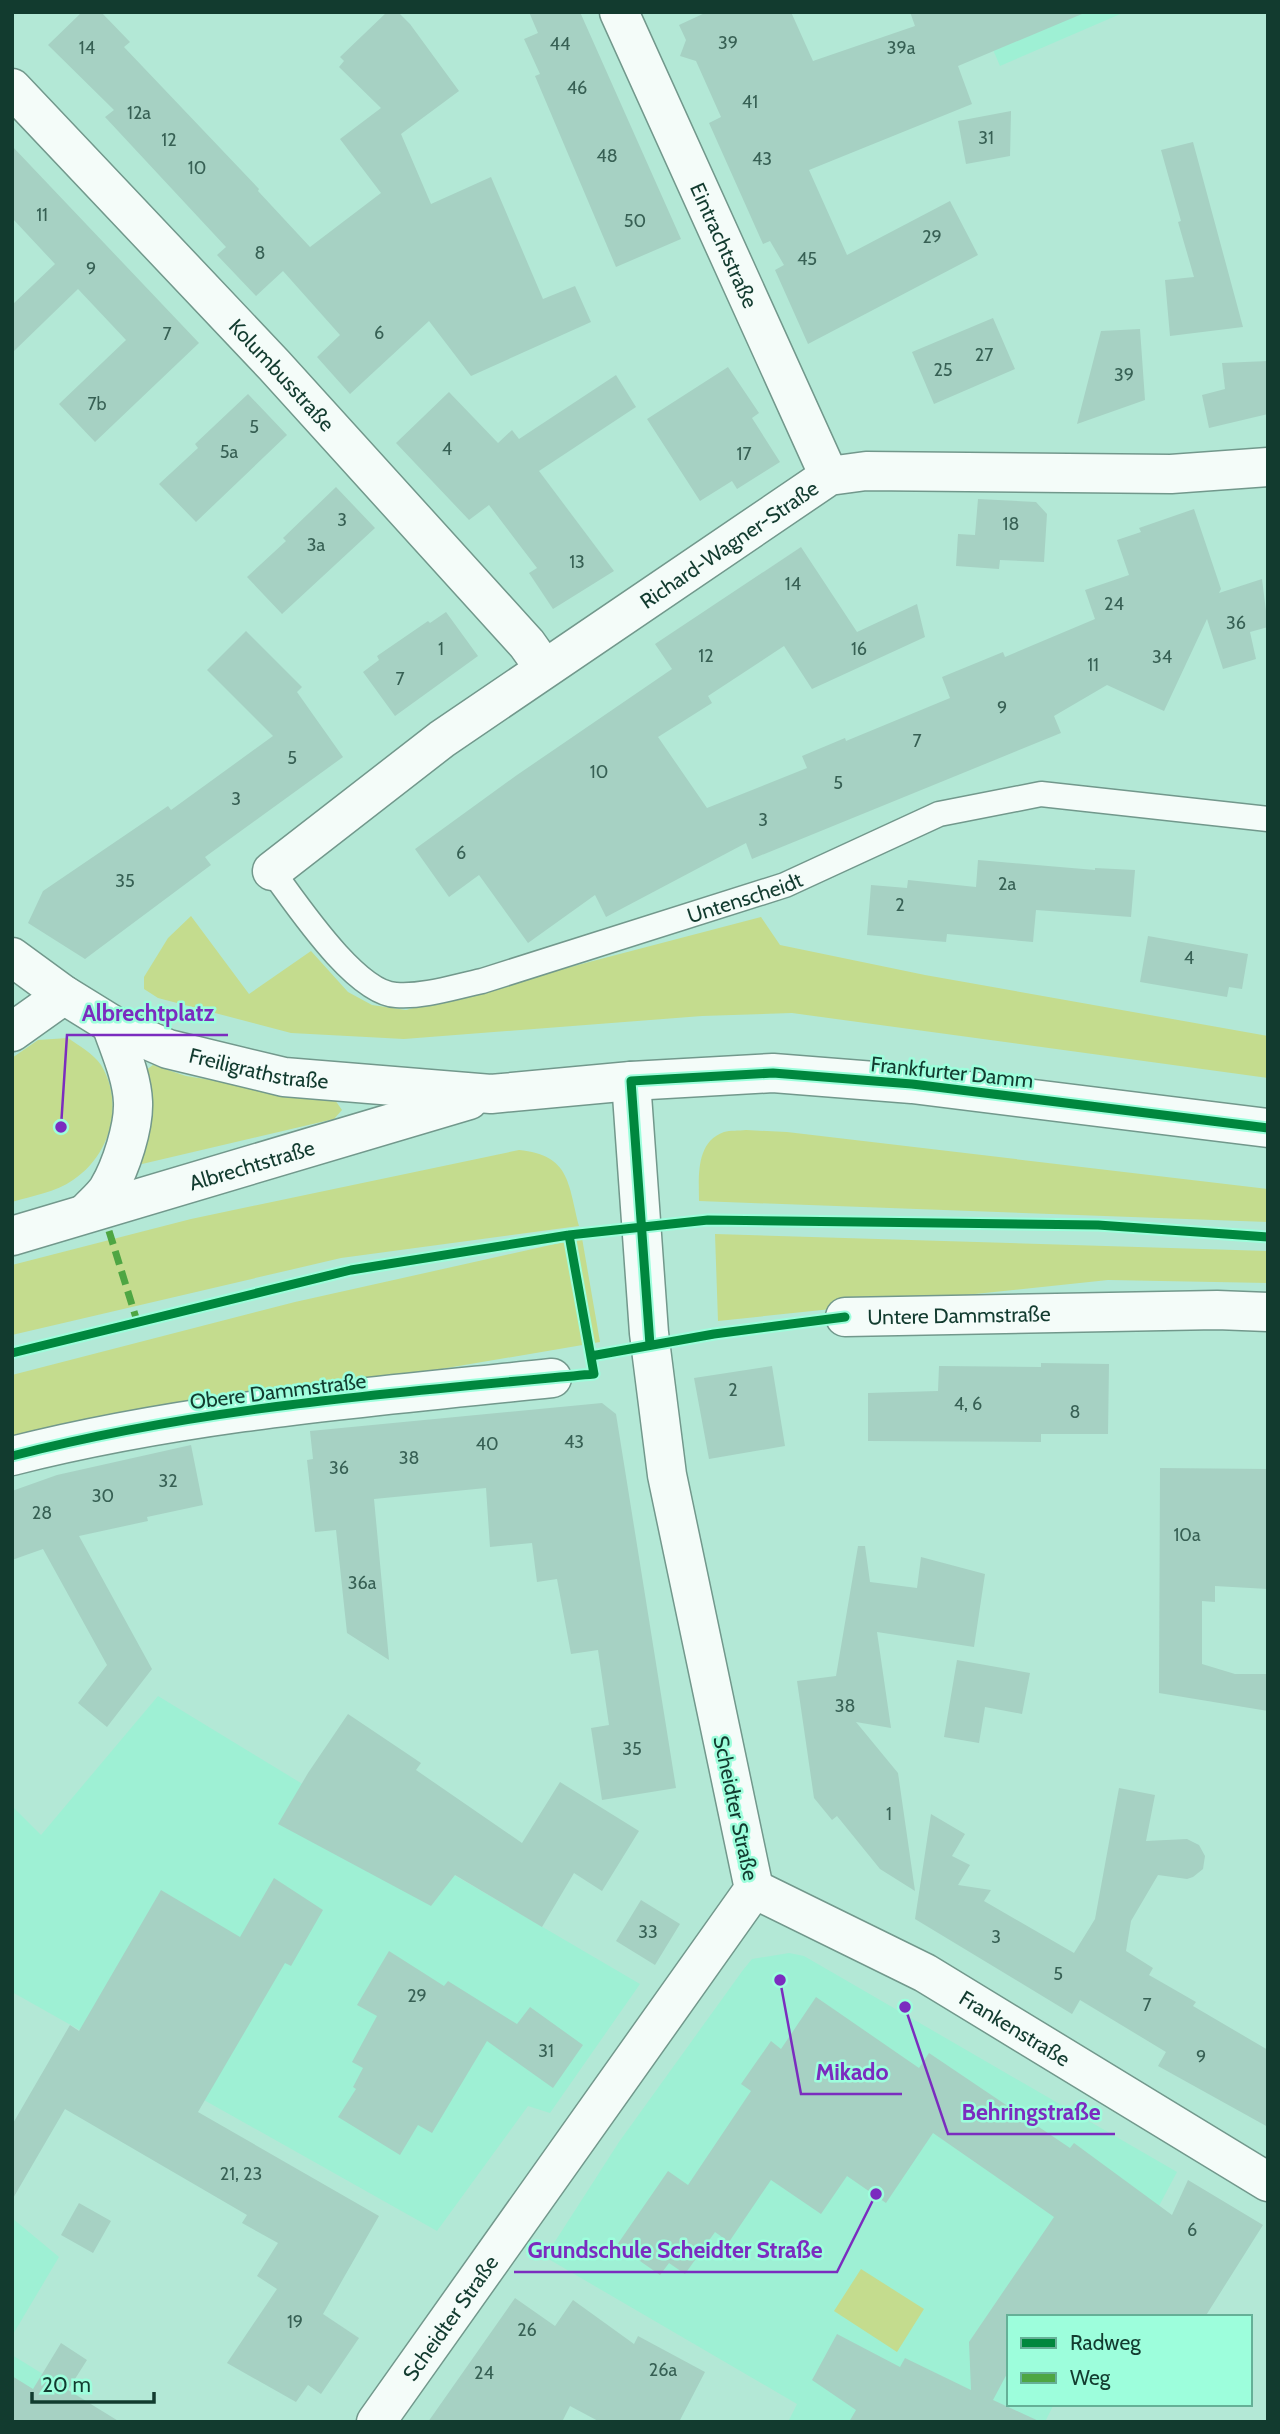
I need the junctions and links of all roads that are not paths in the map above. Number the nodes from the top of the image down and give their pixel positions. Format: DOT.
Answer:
graph roads {
  1 [pos="619,12"];
  2 [pos="12,88"];
  3 [pos="1268,467"];
  4 [pos="829,476"];
  5 [pos="544,668"];
  6 [pos="1268,819"];
  7 [pos="272,871"];
  8 [pos="12,957"];
  9 [pos="64,995"];
  10 [pos="111,1024"];
  11 [pos="12,1032"];
  12 [pos="631,1081"];
  13 [pos="491,1094"];
  14 [pos="1268,1128"];
  15 [pos="86,1213"];
  16 [pos="12,1236"];
  17 [pos="1268,1312"];
  18 [pos="845,1317"];
  19 [pos="551,1378"];
  20 [pos="12,1456"];
  21 [pos="754,1889"];
  22 [pos="1268,2182"];
  23 [pos="376,2422"];
  1 -- 4 [label="street, Eintrachtstraße"];
  2 -- 5 [label="street, Kolumbusstraße"];
  3 -- 4 [label="street, Richard-Wagner-Straße"];
  4 -- 5 [label="street, Richard-Wagner-Straße"];
  5 -- 7 [label="street, Richard-Wagner-Straße"];
  6 -- 7 [label="lane, Untenscheidt"];
  8 -- 9 [label="street, Freiligrathstraße"];
  9 -- 10 [label="street, Freiligrathstraße"];
  9 -- 11 [label="street"];
  10 -- 13 [label="street, Freiligrathstraße"];
  10 -- 15 [label="street"];
  12 -- 13 [label="street, Frankfurter Damm"];
  12 -- 14 [label="street, Frankfurter Damm"];
  12 -- 21 [label="street, Scheidter Straße"];
  13 -- 15 [label="street, Albrechtstraße"];
  15 -- 16 [label="street, Albrechtstraße"];
  17 -- 18 [label="street, Untere Dammstraße"];
  19 -- 20 [label="street, Obere Dammstraße"];
  21 -- 22 [label="street, Frankenstraße"];
  21 -- 23 [label="street, Scheidter Straße"];
}
